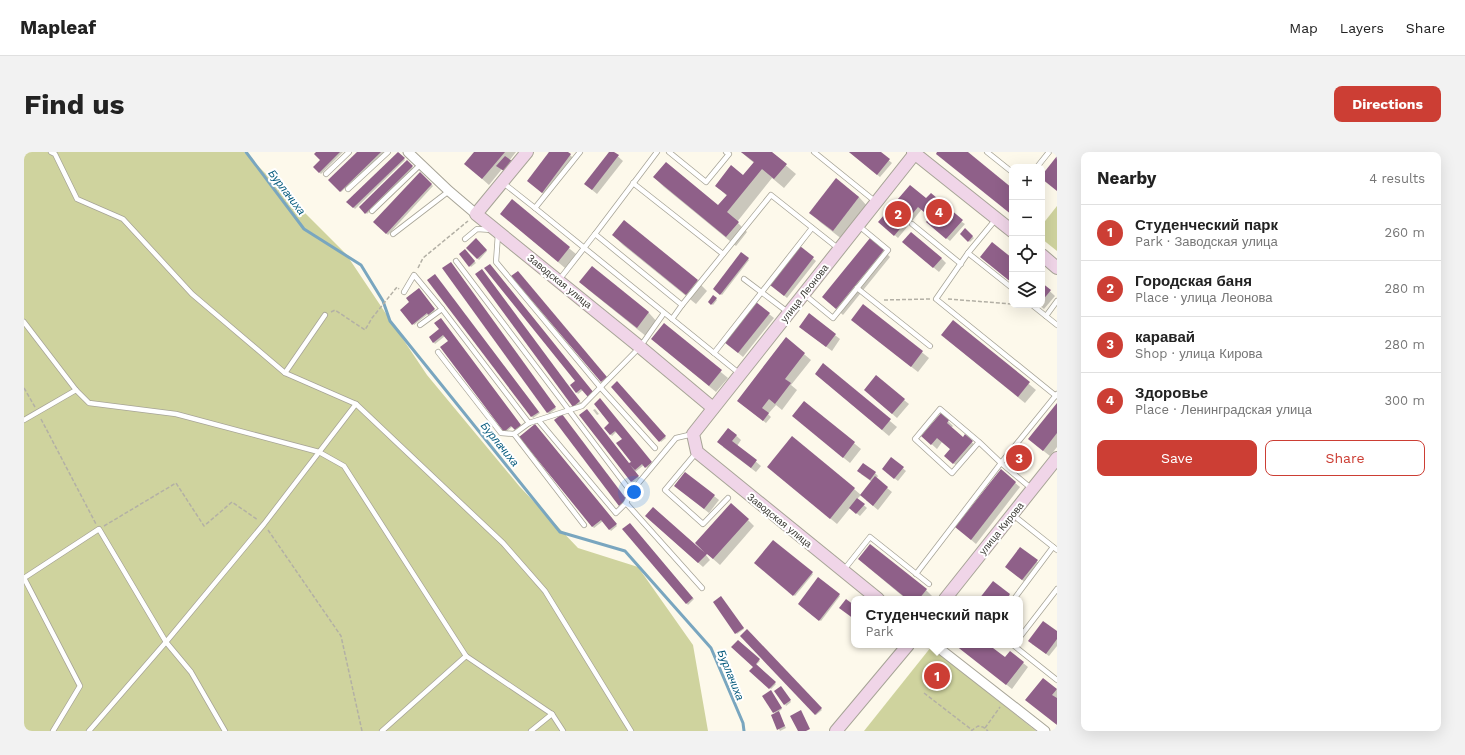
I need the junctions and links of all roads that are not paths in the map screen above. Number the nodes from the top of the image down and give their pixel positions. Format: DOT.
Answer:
graph roads {
  1 [pos="51,152"];
  2 [pos="348,152"];
  3 [pos="388,152"];
  4 [pos="408,152"];
  5 [pos="527,152"];
  6 [pos="580,152"];
  7 [pos="657,152"];
  8 [pos="669,152"];
  9 [pos="726,152"];
  10 [pos="814,152"];
  11 [pos="915,152"];
  12 [pos="987,152"];
  13 [pos="1049,152"];
  14 [pos="421,164"];
  15 [pos="1039,164"];
  16 [pos="1009,170"];
  17 [pos="326,174"];
  18 [pos="502,182"];
  19 [pos="633,183"];
  20 [pos="348,189"];
  21 [pos="449,191"];
  22 [pos="876,202"];
  23 [pos="535,208"];
  24 [pos="372,211"];
  25 [pos="476,214"];
  26 [pos="996,218"];
  27 [pos="912,224"];
  28 [pos="858,225"];
  29 [pos="812,228"];
  30 [pos="1009,229"];
  31 [pos="498,231"];
  32 [pos="393,234"];
  33 [pos="595,234"];
  34 [pos="465,239"];
  35 [pos="584,248"];
  36 [pos="839,249"];
  37 [pos="968,253"];
  38 [pos="723,254"];
  39 [pos="1045,258"];
  40 [pos="456,261"];
  41 [pos="961,264"];
  42 [pos="1057,268"];
  43 [pos="744,279"];
  44 [pos="559,280"];
  45 [pos="1009,286"];
  46 [pos="857,288"];
  47 [pos="404,292"];
  48 [pos="761,292"];
  49 [pos="804,294"];
  50 [pos="1057,301"];
  51 [pos="682,305"];
  52 [pos="1036,308"];
  53 [pos="442,310"];
  54 [pos="664,313"];
  55 [pos="789,313"];
  56 [pos="326,315"];
  57 [pos="1046,316"];
  58 [pos="672,319"];
  59 [pos="24,322"];
  60 [pos="420,325"];
  61 [pos="1057,325"];
  62 [pos="640,346"];
  63 [pos="930,346"];
  64 [pos="438,352"];
  65 [pos="714,353"];
  66 [pos="285,373"];
  67 [pos="740,374"];
  68 [pos="601,388"];
  69 [pos="76,390"];
  70 [pos="1056,395"];
  71 [pos="356,404"];
  72 [pos="713,408"];
  73 [pos="569,410"];
  74 [pos="24,420"];
  75 [pos="539,420"];
  76 [pos="529,423"];
  77 [pos="514,434"];
  78 [pos="693,434"];
  79 [pos="979,442"];
  80 [pos="655,448"];
  81 [pos="319,452"];
  82 [pos="697,452"];
  83 [pos="1057,458"];
  84 [pos="1001,463"];
  85 [pos="1032,489"];
  86 [pos="631,492"];
  87 [pos="728,498"];
  88 [pos="626,503"];
  89 [pos="1012,514"];
  90 [pos="584,525"];
  91 [pos="1055,549"];
  92 [pos="843,571"];
  93 [pos="916,574"];
  94 [pos="24,578"];
  95 [pos="929,584"];
  96 [pos="702,588"];
  97 [pos="1057,589"];
  98 [pos="874,596"];
  99 [pos="949,596"];
  100 [pos="1016,596"];
  101 [pos="1023,633"];
  102 [pos="166,642"];
  103 [pos="905,648"];
  104 [pos="939,648"];
  105 [pos="1018,648"];
  106 [pos="466,656"];
  107 [pos="1057,680"];
  108 [pos="552,714"];
  109 [pos="53,731"];
  110 [pos="89,731"];
  111 [pos="225,731"];
  112 [pos="382,731"];
  113 [pos="531,731"];
  114 [pos="563,731"];
  115 [pos="631,731"];
  116 [pos="836,731"];
  117 [pos="1046,731"];
  1 -- 66 [label="lane"];
  2 -- 17 [label="lane"];
  3 -- 20 [label="lane"];
  4 -- 14 [label="street, Заводская улица"];
  5 -- 18 [label="street"];
  6 -- 23 [label="lane"];
  7 -- 19 [label="lane"];
  8 -- 9 [label="lane"];
  10 -- 22 [label="lane"];
  11 -- 22 [label="street, улица Леонова"];
  11 -- 26 [label="street"];
  12 -- 16 [label="lane"];
  13 -- 15 [label="lane"];
  14 -- 21 [label="street, Заводская улица"];
  14 -- 24 [label="lane"];
  18 -- 23 [label="lane"];
  18 -- 25 [label="street"];
  19 -- 33 [label="lane"];
  19 -- 38 [label="lane"];
  21 -- 25 [label="street, Заводская улица"];
  21 -- 32 [label="lane"];
  22 -- 28 [label="street, улица Леонова"];
  23 -- 35 [label="lane"];
  25 -- 31 [label="street, Заводская улица"];
  26 -- 30 [label="street"];
  26 -- 37 [label="lane"];
  27 -- 41 [label="lane"];
  28 -- 36 [label="street, улица Леонова"];
  28 -- 46 [label="lane"];
  29 -- 36 [label="lane"];
  29 -- 38 [label="lane"];
  29 -- 48 [label="lane"];
  31 -- 34 [label="lane"];
  31 -- 44 [label="street, Заводская улица"];
  31 -- 68 [label="lane"];
  33 -- 35 [label="lane"];
  33 -- 51 [label="lane"];
  35 -- 44 [label="lane"];
  35 -- 54 [label="lane"];
  36 -- 49 [label="street, улица Леонова"];
  37 -- 41 [label="lane"];
  37 -- 45 [label="lane"];
  38 -- 51 [label="lane"];
  39 -- 42 [label="street"];
  40 -- 73 [label="lane"];
  41 -- 70 [label="lane"];
  43 -- 48 [label="lane"];
  44 -- 62 [label="street, Заводская улица"];
  46 -- 49 [label="lane"];
  46 -- 63 [label="lane"];
  47 -- 53 [label="lane"];
  48 -- 55 [label="lane"];
  48 -- 65 [label="lane"];
  49 -- 55 [label="street, улица Леонова"];
  50 -- 57 [label="lane"];
  51 -- 58 [label="lane"];
  52 -- 57 [label="lane"];
  53 -- 60 [label="lane"];
  53 -- 76 [label="lane"];
  54 -- 58 [label="lane"];
  54 -- 62 [label="lane"];
  55 -- 67 [label="street, улица Леонова"];
  56 -- 66 [label="lane"];
  57 -- 61 [label="lane"];
  58 -- 65 [label="lane"];
  59 -- 69 [label="lane"];
  62 -- 68 [label="lane"];
  62 -- 72 [label="street, Заводская улица"];
  64 -- 77 [label="lane"];
  65 -- 67 [label="lane"];
  66 -- 71 [label="lane"];
  67 -- 72 [label="street, улица Леонова"];
  68 -- 73 [label="lane"];
  68 -- 80 [label="lane"];
  69 -- 74 [label="lane"];
  69 -- 81 [label="lane"];
  70 -- 84 [label="lane"];
  71 -- 81 [label="lane"];
  71 -- 115 [label="lane"];
  72 -- 78 [label="street, улица Леонова"];
  73 -- 75 [label="lane"];
  73 -- 86 [label="lane"];
  75 -- 76 [label="lane"];
  75 -- 88 [label="lane"];
  76 -- 77 [label="lane"];
  77 -- 90 [label="lane"];
  78 -- 82 [label="street"];
  78 -- 86 [label="lane"];
  79 -- 79 [label="lane"];
  79 -- 84 [label="lane"];
  81 -- 102 [label="lane"];
  81 -- 106 [label="lane"];
  82 -- 87 [label="lane"];
  82 -- 92 [label="street, Заводская улица"];
  83 -- 85 [label="street, улица Кирова"];
  84 -- 85 [label="lane"];
  84 -- 93 [label="lane"];
  85 -- 89 [label="street, улица Кирова"];
  86 -- 88 [label="lane"];
  88 -- 96 [label="lane"];
  89 -- 91 [label="lane"];
  89 -- 99 [label="street, улица Кирова"];
  91 -- 100 [label="lane"];
  92 -- 93 [label="lane"];
  92 -- 98 [label="street, Заводская улица"];
  93 -- 95 [label="lane"];
  94 -- 102 [label="lane"];
  94 -- 109 [label="lane"];
  97 -- 101 [label="lane"];
  102 -- 110 [label="lane"];
  102 -- 111 [label="lane"];
  103 -- 116 [label="street"];
  104 -- 117 [label="street"];
  105 -- 107 [label="lane"];
  106 -- 108 [label="lane"];
  106 -- 112 [label="lane"];
  108 -- 113 [label="lane"];
  108 -- 114 [label="lane"];
}
